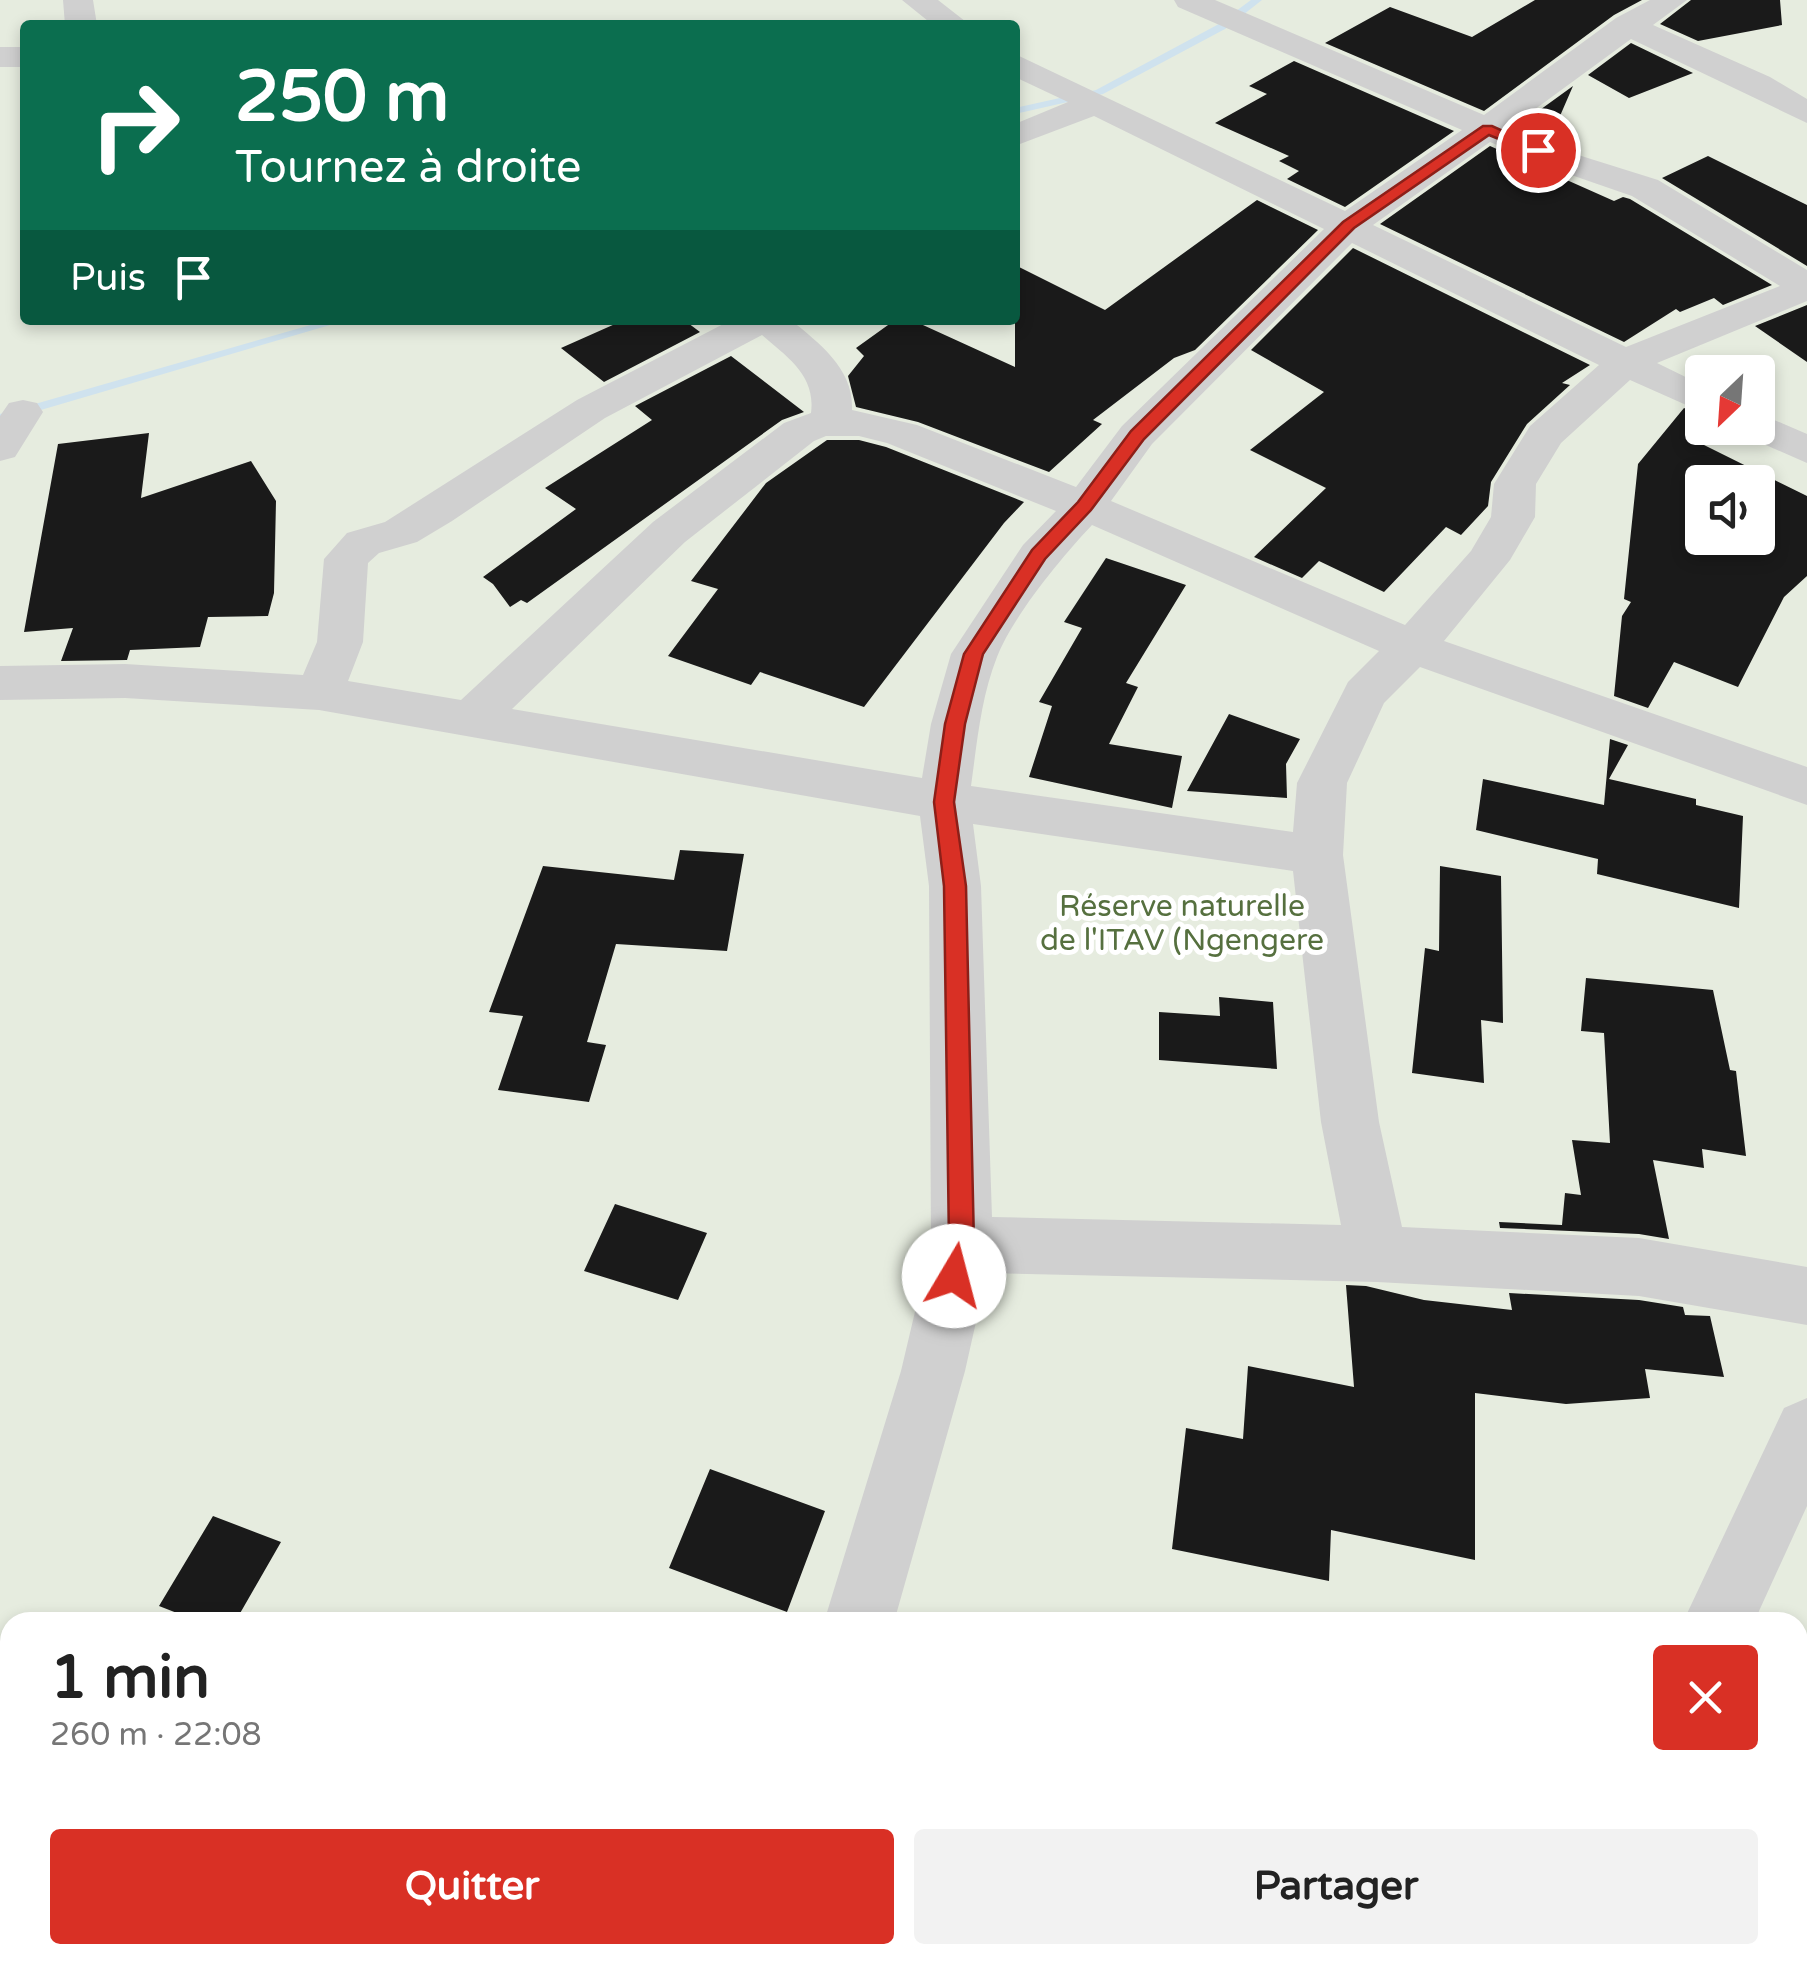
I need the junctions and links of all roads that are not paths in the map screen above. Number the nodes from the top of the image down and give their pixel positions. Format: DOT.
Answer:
graph roads {
  1 [pos="917,0"];
  2 [pos="1189,0"];
  3 [pos="1672,0"];
  4 [pos="947,20"];
  5 [pos="1627,25"];
  6 [pos="1020,67"];
  7 [pos="1086,101"];
  8 [pos="1807,112"];
  9 [pos="1488,129"];
  10 [pos="1020,134"];
  11 [pos="1349,225"];
  12 [pos="1797,304"];
  13 [pos="750,325"];
  14 [pos="773,325"];
  15 [pos="1627,361"];
  16 [pos="1685,391"];
  17 [pos="23,412"];
  18 [pos="830,423"];
  19 [pos="1775,434"];
  20 [pos="0,448"];
  21 [pos="1807,450"];
  22 [pos="1084,506"];
  23 [pos="1412,647"];
  24 [pos="0,682"];
  25 [pos="319,693"];
  26 [pos="470,720"];
  27 [pos="1807,786"];
  28 [pos="944,802"];
  29 [pos="1317,855"];
  30 [pos="962,1244"];
  31 [pos="1377,1254"];
  32 [pos="1807,1296"];
  33 [pos="1807,1432"];
  34 [pos="863,1612"];
  35 [pos="1723,1612"];
  1 -- 4 [label="street"];
  2 -- 9 [label="street"];
  3 -- 5 [label="street"];
  5 -- 8 [label="street"];
  5 -- 9 [label="street"];
  6 -- 7 [label="street"];
  7 -- 10 [label="street"];
  7 -- 11 [label="street"];
  9 -- 11 [label="street"];
  9 -- 12 [label="street"];
  11 -- 15 [label="street"];
  11 -- 22 [label="street"];
  12 -- 15 [label="street"];
  13 -- 25 [label="street"];
  14 -- 18 [label="street"];
  15 -- 16 [label="street"];
  15 -- 23 [label="street"];
  17 -- 20 [label="street"];
  18 -- 22 [label="street"];
  18 -- 26 [label="street"];
  19 -- 21 [label="street"];
  22 -- 23 [label="street"];
  22 -- 28 [label="street"];
  23 -- 27 [label="street"];
  23 -- 29 [label="street"];
  24 -- 25 [label="street"];
  25 -- 26 [label="street"];
  26 -- 28 [label="street"];
  28 -- 29 [label="street"];
  28 -- 30 [label="street"];
  29 -- 31 [label="street"];
  30 -- 31 [label="street"];
  30 -- 34 [label="street"];
  31 -- 32 [label="street"];
  33 -- 35 [label="street"];
}
